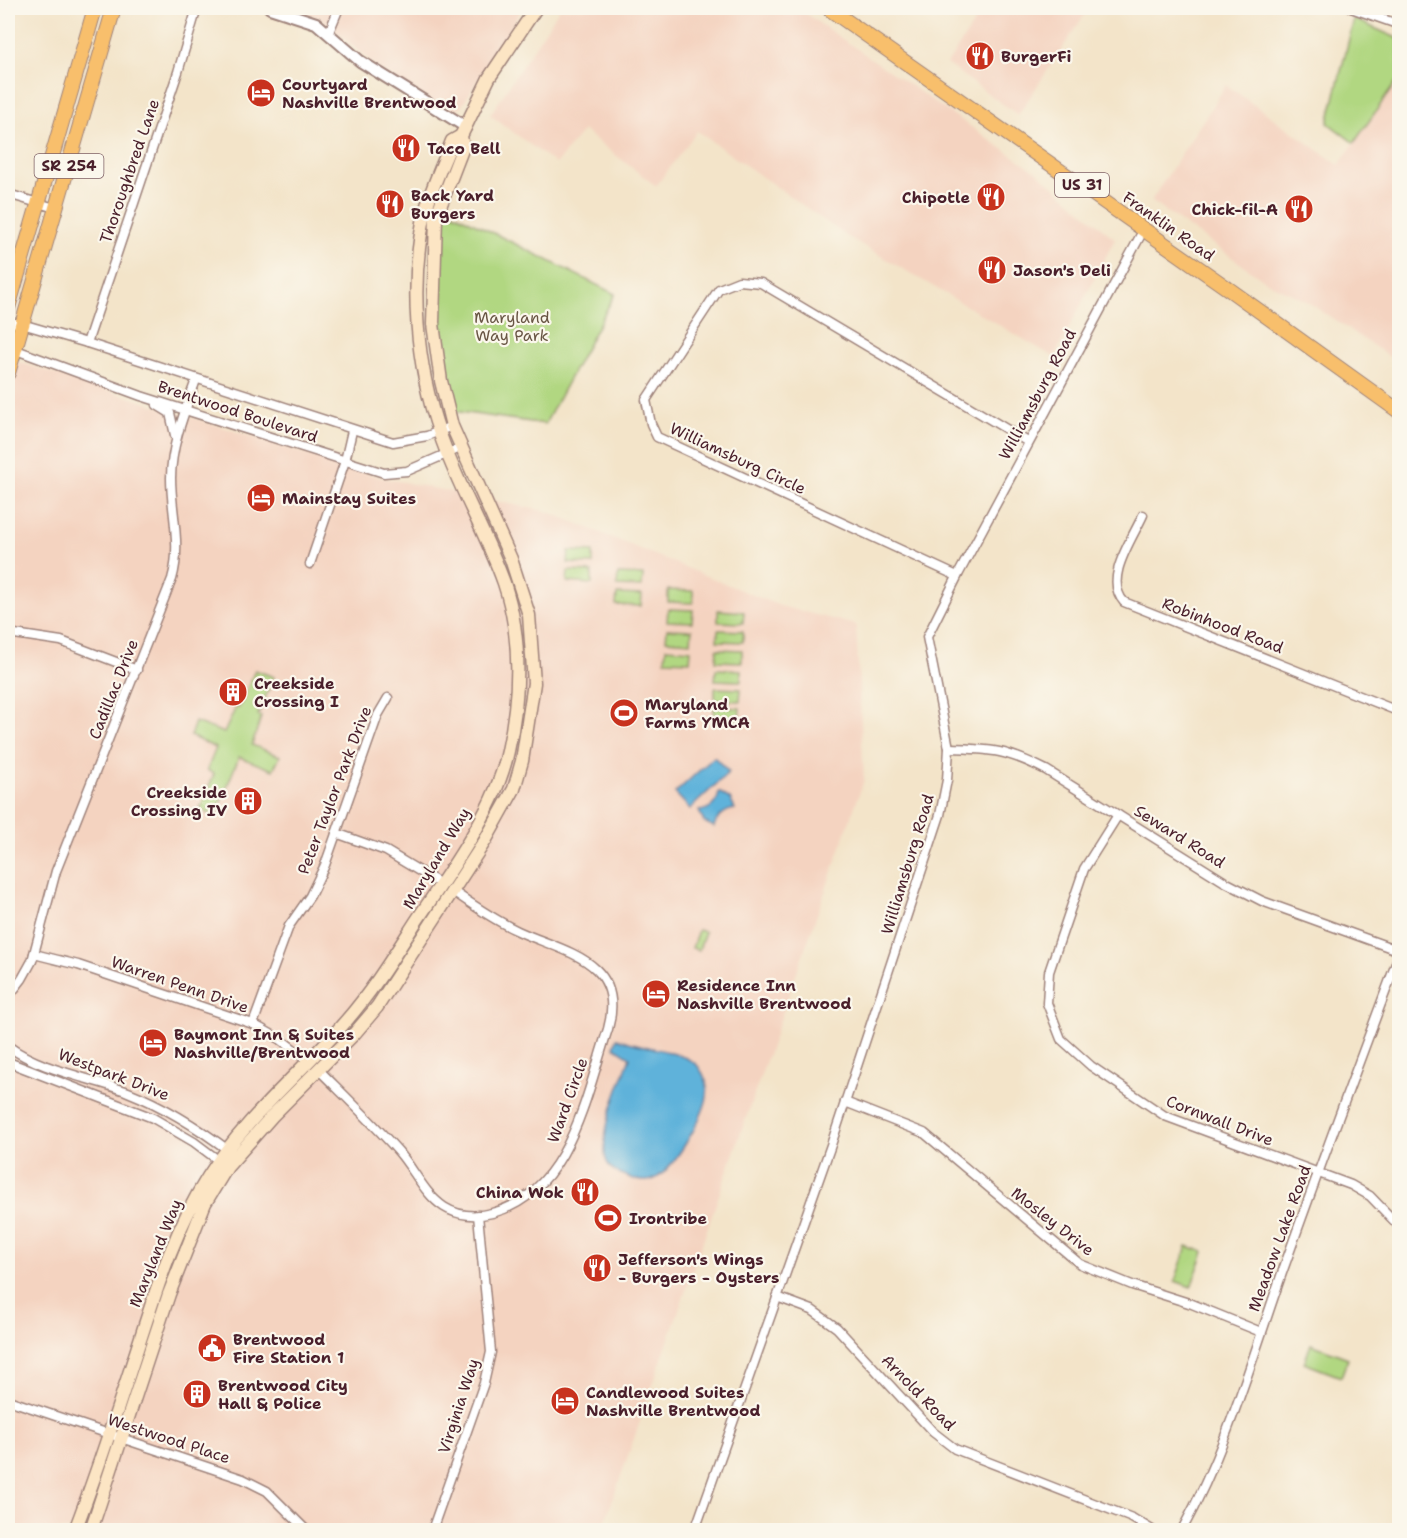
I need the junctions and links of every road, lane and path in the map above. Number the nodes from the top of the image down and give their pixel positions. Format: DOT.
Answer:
graph roads {
  1 [pos="95,8"];
  2 [pos="114,8"];
  3 [pos="197,8"];
  4 [pos="270,8"];
  5 [pos="339,8"];
  6 [pos="536,8"];
  7 [pos="828,8"];
  8 [pos="1351,8"];
  9 [pos="1400,25"];
  10 [pos="329,32"];
  11 [pos="463,131"];
  12 [pos="8,194"];
  13 [pos="37,203"];
  14 [pos="55,208"];
  15 [pos="1144,229"];
  16 [pos="417,266"];
  17 [pos="434,266"];
  18 [pos="8,308"];
  19 [pos="8,322"];
  20 [pos="22,324"];
  21 [pos="87,343"];
  22 [pos="11,349"];
  23 [pos="8,373"];
  24 [pos="196,380"];
  25 [pos="141,396"];
  26 [pos="186,409"];
  27 [pos="1400,412"];
  28 [pos="452,426"];
  29 [pos="352,431"];
  30 [pos="439,432"];
  31 [pos="1028,442"];
  32 [pos="175,446"];
  33 [pos="460,448"];
  34 [pos="447,454"];
  35 [pos="345,461"];
  36 [pos="1143,515"];
  37 [pos="310,564"];
  38 [pos="515,568"];
  39 [pos="500,574"];
  40 [pos="957,576"];
  41 [pos="8,633"];
  42 [pos="532,636"];
  43 [pos="515,638"];
  44 [pos="137,669"];
  45 [pos="388,698"];
  46 [pos="1400,712"];
  47 [pos="949,748"];
  48 [pos="498,782"];
  49 [pos="514,789"];
  50 [pos="1118,815"];
  51 [pos="336,833"];
  52 [pos="446,887"];
  53 [pos="1400,952"];
  54 [pos="34,954"];
  55 [pos="8,997"];
  56 [pos="254,1024"];
  57 [pos="8,1046"];
  58 [pos="308,1060"];
  59 [pos="8,1062"];
  60 [pos="44,1064"];
  61 [pos="319,1070"];
  62 [pos="40,1077"];
  63 [pos="845,1102"];
  64 [pos="233,1153"];
  65 [pos="223,1163"];
  66 [pos="1318,1173"];
  67 [pos="478,1215"];
  68 [pos="1400,1227"];
  69 [pos="777,1297"];
  70 [pos="149,1313"];
  71 [pos="158,1329"];
  72 [pos="1261,1332"];
  73 [pos="8,1400"];
  74 [pos="109,1434"];
  75 [pos="122,1438"];
  76 [pos="75,1530"];
  77 [pos="91,1530"];
  78 [pos="306,1530"];
  79 [pos="432,1530"];
  80 [pos="695,1530"];
  81 [pos="1152,1530"];
  82 [pos="1182,1530"];
  1 -- 13 [label="main road, SR 254"];
  2 -- 14 [label="main road, SR 254"];
  3 -- 21 [label="street, Thoroughbred Lane"];
  4 -- 10 [label="street"];
  5 -- 10 [label="street"];
  6 -- 11 [label="main road, Maryland Way"];
  7 -- 15 [label="main road, Franklin Road / US 31"];
  8 -- 9 [label="street"];
  10 -- 11 [label="street"];
  11 -- 16 [label="main road, Maryland Way"];
  11 -- 17 [label="main road, Maryland Way"];
  12 -- 13 [label="street"];
  13 -- 14 [label="street"];
  13 -- 18 [label="main road, SR 254"];
  14 -- 20 [label="main road, SR 254"];
  15 -- 27 [label="main road, Franklin Road / US 31"];
  15 -- 31 [label="street, Williamsburg Road"];
  16 -- 17 [label="main road"];
  16 -- 30 [label="main road, Maryland Way"];
  17 -- 28 [label="main road, Maryland Way"];
  19 -- 20 [label="street, Brentwood Boulevard"];
  20 -- 21 [label="street, Brentwood Boulevard"];
  20 -- 22 [label="main road, SR 254"];
  21 -- 24 [label="street, Brentwood Boulevard"];
  22 -- 23 [label="main road, SR 254"];
  22 -- 25 [label="street, Brentwood Boulevard"];
  24 -- 26 [label="street, Cadillac Drive"];
  24 -- 29 [label="street, Brentwood Boulevard"];
  25 -- 26 [label="street, Brentwood Boulevard"];
  25 -- 32 [label="street"];
  26 -- 32 [label="street, Cadillac Drive"];
  26 -- 35 [label="street, Brentwood Boulevard"];
  28 -- 30 [label="street, Brentwood Boulevard"];
  28 -- 33 [label="main road, Maryland Way"];
  29 -- 30 [label="street, Brentwood Boulevard"];
  29 -- 35 [label="street"];
  30 -- 34 [label="main road, Maryland Way"];
  31 -- 40 [label="street, Williamsburg Road"];
  31 -- 40 [label="street, Williamsburg Circle"];
  32 -- 44 [label="street, Cadillac Drive"];
  33 -- 34 [label="street, Brentwood Boulevard"];
  33 -- 38 [label="main road, Maryland Way"];
  34 -- 35 [label="street, Brentwood Boulevard"];
  34 -- 39 [label="main road, Maryland Way"];
  35 -- 37 [label="street"];
  36 -- 46 [label="street, Robinhood Road"];
  38 -- 39 [label="main road"];
  38 -- 42 [label="main road, Maryland Way"];
  39 -- 43 [label="main road, Maryland Way"];
  40 -- 47 [label="street, Williamsburg Road"];
  41 -- 44 [label="street"];
  42 -- 43 [label="main road"];
  42 -- 49 [label="main road, Maryland Way"];
  43 -- 48 [label="main road, Maryland Way"];
  44 -- 54 [label="street, Cadillac Drive"];
  45 -- 51 [label="street, Peter Taylor Park Drive"];
  47 -- 50 [label="street, Seward Road"];
  47 -- 63 [label="street, Williamsburg Road"];
  48 -- 49 [label="main road"];
  48 -- 52 [label="main road, Maryland Way"];
  49 -- 52 [label="main road, Maryland Way"];
  50 -- 53 [label="street, Seward Road"];
  50 -- 66 [label="street, Cornwall Drive"];
  51 -- 52 [label="street, Ward Circle"];
  51 -- 56 [label="street, Peter Taylor Park Drive"];
  52 -- 58 [label="main road, Maryland Way"];
  52 -- 61 [label="main road, Maryland Way"];
  52 -- 67 [label="street, Ward Circle"];
  53 -- 66 [label="street, Meadow Lake Road"];
  54 -- 55 [label="street, Cadillac Drive"];
  54 -- 56 [label="street, Warren Penn Drive"];
  56 -- 58 [label="street, Warren Penn Drive"];
  57 -- 60 [label="street, Westpark Drive"];
  58 -- 61 [label="main road"];
  58 -- 64 [label="main road, Maryland Way"];
  59 -- 62 [label="street, Westpark Drive"];
  60 -- 62 [label="street"];
  60 -- 64 [label="street, Westpark Drive"];
  61 -- 64 [label="main road, Maryland Way"];
  61 -- 67 [label="street, Ward Circle"];
  62 -- 65 [label="street, Westpark Drive"];
  63 -- 69 [label="street, Williamsburg Road"];
  63 -- 72 [label="street, Mosley Drive"];
  64 -- 65 [label="main road, Maryland Way"];
  65 -- 70 [label="main road, Maryland Way"];
  65 -- 71 [label="main road, Maryland Way"];
  66 -- 68 [label="street, Cornwall Drive"];
  66 -- 72 [label="street, Meadow Lake Road"];
  67 -- 79 [label="street, Virginia Way"];
  69 -- 80 [label="street, Williamsburg Road"];
  69 -- 81 [label="street, Arnold Road"];
  70 -- 71 [label="main road"];
  70 -- 74 [label="main road, Maryland Way"];
  71 -- 75 [label="main road, Maryland Way"];
  72 -- 82 [label="street, Meadow Lake Road"];
  73 -- 74 [label="street, Westwood Place"];
  74 -- 75 [label="street, Westwood Place"];
  74 -- 76 [label="main road, Maryland Way"];
  75 -- 77 [label="main road, Maryland Way"];
  75 -- 78 [label="street, Westwood Place"];
}
